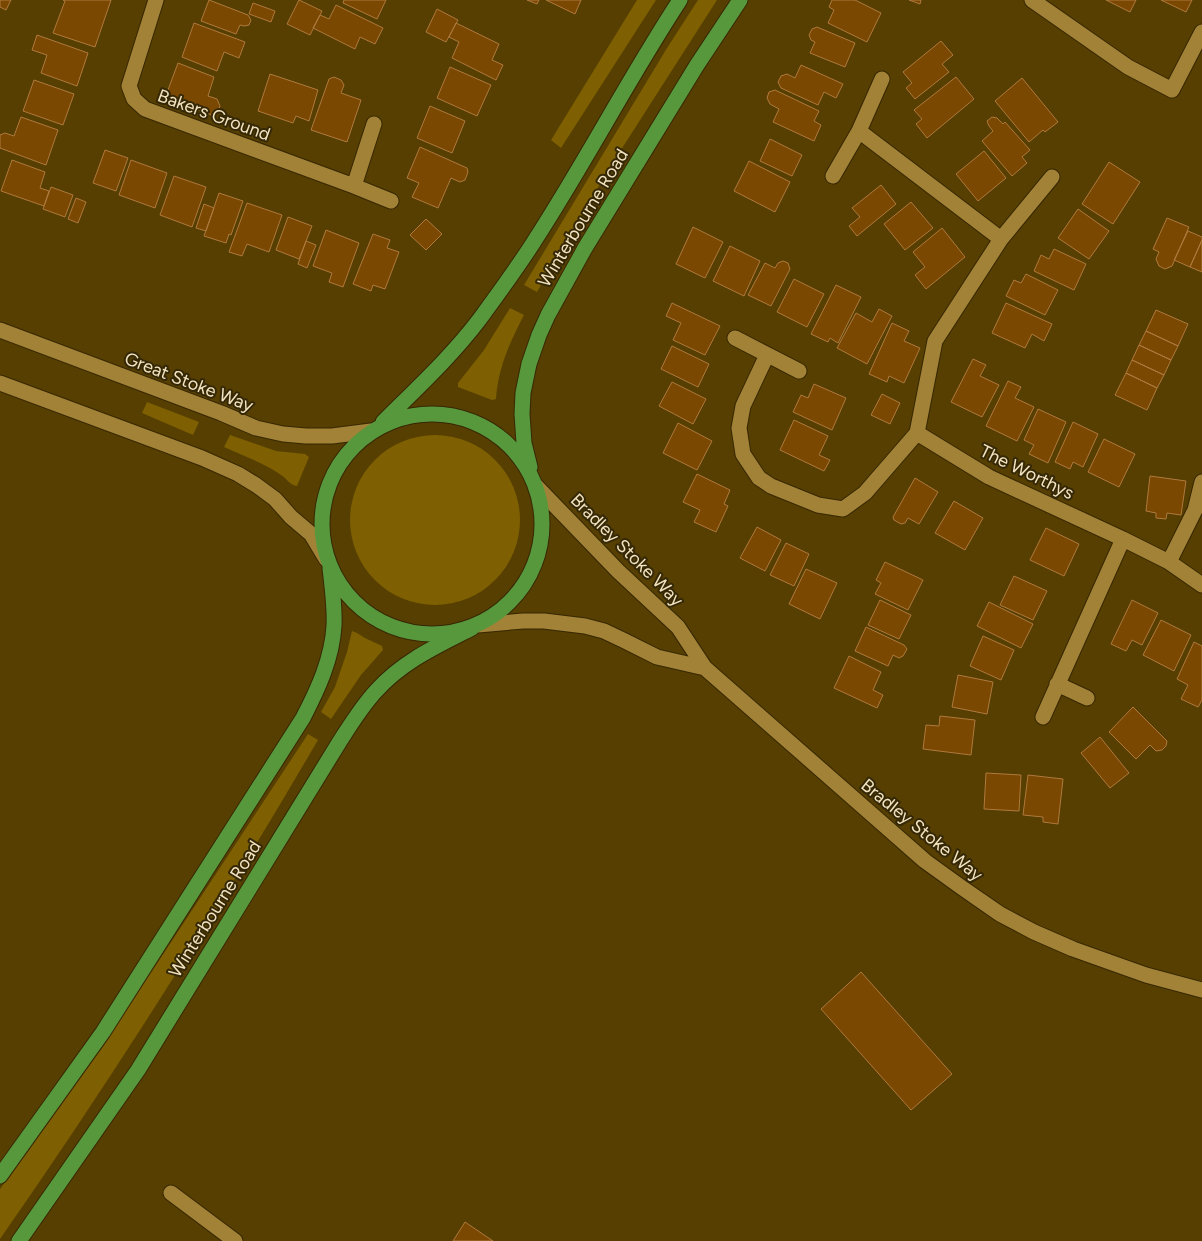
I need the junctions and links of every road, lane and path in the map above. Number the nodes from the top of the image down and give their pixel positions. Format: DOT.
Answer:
graph roads {
  1 [pos="156,0"];
  2 [pos="680,0"];
  3 [pos="740,0"];
  4 [pos="1032,0"];
  5 [pos="1202,32"];
  6 [pos="882,80"];
  7 [pos="374,124"];
  8 [pos="859,131"];
  9 [pos="833,176"];
  10 [pos="1052,176"];
  11 [pos="354,186"];
  12 [pos="391,202"];
  13 [pos="1001,239"];
  14 [pos="0,330"];
  15 [pos="735,338"];
  16 [pos="767,355"];
  17 [pos="799,371"];
  18 [pos="0,383"];
  19 [pos="374,429"];
  20 [pos="917,433"];
  21 [pos="534,481"];
  22 [pos="1202,482"];
  23 [pos="1123,539"];
  24 [pos="1169,562"];
  25 [pos="328,564"];
  26 [pos="1202,585"];
  27 [pos="475,626"];
  28 [pos="705,668"];
  29 [pos="1057,684"];
  30 [pos="1087,698"];
  31 [pos="1043,717"];
  32 [pos="1202,990"];
  33 [pos="0,1176"];
  34 [pos="171,1192"];
  35 [pos="19,1241"];
  36 [pos="236,1241"];
  1 -- 11 [label="street, Bakers Ground"];
  2 -- 19 [label="main road, Winterbourne Road"];
  3 -- 21 [label="main road, Winterbourne Road"];
  4 -- 5 [label="street"];
  6 -- 8 [label="street"];
  7 -- 11 [label="street"];
  8 -- 9 [label="street"];
  8 -- 13 [label="street"];
  10 -- 13 [label="street"];
  11 -- 12 [label="street, Bakers Ground"];
  13 -- 20 [label="street"];
  14 -- 19 [label="street, Great Stoke Way"];
  15 -- 16 [label="street"];
  16 -- 17 [label="street"];
  16 -- 20 [label="street"];
  18 -- 25 [label="street"];
  19 -- 21 [label="main road"];
  19 -- 25 [label="main road, Winterbourne Road"];
  20 -- 23 [label="street, The Worthys"];
  21 -- 27 [label="main road, Winterbourne Road"];
  21 -- 28 [label="street, Bradley Stoke Way"];
  22 -- 24 [label="street"];
  23 -- 24 [label="street, The Worthys"];
  23 -- 29 [label="street"];
  24 -- 26 [label="street, The Worthys"];
  25 -- 27 [label="main road"];
  25 -- 33 [label="main road, Winterbourne Road"];
  27 -- 28 [label="street, Bradley Stoke Way"];
  27 -- 35 [label="main road, Winterbourne Road"];
  28 -- 32 [label="street, Bradley Stoke Way"];
  29 -- 30 [label="street"];
  29 -- 31 [label="street"];
  34 -- 36 [label="street"];
}
